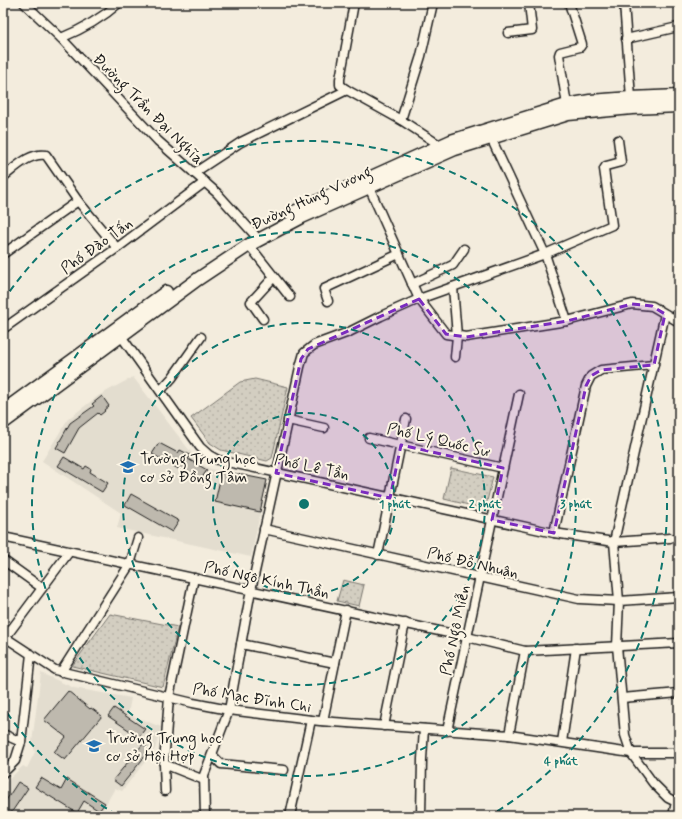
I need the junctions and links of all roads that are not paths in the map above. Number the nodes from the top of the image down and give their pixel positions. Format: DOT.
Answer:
graph roads {
  1 [pos="24,3"];
  2 [pos="119,3"];
  3 [pos="354,3"];
  4 [pos="434,3"];
  5 [pos="529,3"];
  6 [pos="569,3"];
  7 [pos="624,3"];
  8 [pos="678,26"];
  9 [pos="508,33"];
  10 [pos="61,38"];
  11 [pos="626,39"];
  12 [pos="347,90"];
  13 [pos="679,96"];
  14 [pos="631,98"];
  15 [pos="566,105"];
  16 [pos="679,106"];
  17 [pos="401,120"];
  18 [pos="491,138"];
  19 [pos="618,140"];
  20 [pos="441,146"];
  21 [pos="194,173"];
  22 [pos="3,177"];
  23 [pos="205,182"];
  24 [pos="369,187"];
  25 [pos="78,201"];
  26 [pos="254,239"];
  27 [pos="116,248"];
  28 [pos="464,249"];
  29 [pos="3,254"];
  30 [pos="399,254"];
  31 [pos="546,254"];
  32 [pos="274,277"];
  33 [pos="412,284"];
  34 [pos="453,287"];
  35 [pos="290,298"];
  36 [pos="419,299"];
  37 [pos="328,301"];
  38 [pos="665,314"];
  39 [pos="263,319"];
  40 [pos="567,321"];
  41 [pos="679,322"];
  42 [pos="3,329"];
  43 [pos="122,336"];
  44 [pos="457,336"];
  45 [pos="201,337"];
  46 [pos="455,357"];
  47 [pos="654,365"];
  48 [pos="161,390"];
  49 [pos="519,394"];
  50 [pos="3,411"];
  51 [pos="406,419"];
  52 [pos="288,420"];
  53 [pos="3,423"];
  54 [pos="324,428"];
  55 [pos="369,438"];
  56 [pos="401,445"];
  57 [pos="503,468"];
  58 [pos="276,473"];
  59 [pos="390,498"];
  60 [pos="492,520"];
  61 [pos="264,529"];
  62 [pos="554,533"];
  63 [pos="3,537"];
  64 [pos="138,538"];
  65 [pos="670,538"];
  66 [pos="614,542"];
  67 [pos="69,552"];
  68 [pos="378,554"];
  69 [pos="3,560"];
  70 [pos="130,564"];
  71 [pos="479,577"];
  72 [pos="194,578"];
  73 [pos="42,588"];
  74 [pos="251,590"];
  75 [pos="679,598"];
  76 [pos="619,601"];
  77 [pos="346,610"];
  78 [pos="405,623"];
  79 [pos="4,637"];
  80 [pos="466,637"];
  81 [pos="679,643"];
  82 [pos="241,644"];
  83 [pos="617,646"];
  84 [pos="576,648"];
  85 [pos="525,651"];
  86 [pos="31,654"];
  87 [pos="335,663"];
  88 [pos="61,672"];
  89 [pos="679,693"];
  90 [pos="169,697"];
  91 [pos="622,698"];
  92 [pos="229,710"];
  93 [pos="311,720"];
  94 [pos="323,721"];
  95 [pos="384,726"];
  96 [pos="424,729"];
  97 [pos="447,731"];
  98 [pos="3,734"];
  99 [pos="509,735"];
  100 [pos="21,742"];
  101 [pos="562,742"];
  102 [pos="631,753"];
  103 [pos="679,753"];
  104 [pos="212,755"];
  105 [pos="164,764"];
  106 [pos="284,770"];
  107 [pos="3,773"];
  108 [pos="204,780"];
  109 [pos="165,791"];
  110 [pos="205,816"];
  111 [pos="290,816"];
  112 [pos="421,816"];
  113 [pos="673,816"];
  1 -- 10 [label="street, Đường Trần Đại Nghĩa"];
  2 -- 10 [label="street"];
  3 -- 12 [label="street"];
  4 -- 17 [label="street"];
  5 -- 9 [label="street"];
  6 -- 15 [label="street"];
  7 -- 11 [label="street"];
  8 -- 11 [label="street"];
  10 -- 21 [label="street, Đường Trần Đại Nghĩa"];
  11 -- 14 [label="street"];
  12 -- 17 [label="street"];
  12 -- 21 [label="street"];
  13 -- 14 [label="main road, Đường Hùng Vương"];
  14 -- 15 [label="main road, Đường Hùng Vương"];
  15 -- 20 [label="main road, Đường Hùng Vương"];
  16 -- 18 [label="main road, Đường Hùng Vương"];
  17 -- 20 [label="street"];
  18 -- 24 [label="main road, Đường Hùng Vương"];
  18 -- 31 [label="street"];
  19 -- 31 [label="street"];
  20 -- 26 [label="main road, Đường Hùng Vương"];
  21 -- 23 [label="street, Đường Trần Đại Nghĩa"];
  22 -- 25 [label="street"];
  23 -- 26 [label="street, Đường Trần Đại Nghĩa"];
  23 -- 27 [label="street, Phố Đào Tấn"];
  24 -- 26 [label="main road, Đường Hùng Vương"];
  24 -- 30 [label="street"];
  25 -- 27 [label="street"];
  25 -- 29 [label="street"];
  26 -- 32 [label="street, Đường Trần Đại Nghĩa"];
  26 -- 43 [label="main road, Đường Hùng Vương"];
  26 -- 50 [label="main road, Đường Hùng Vương"];
  27 -- 42 [label="street, Phố Đào Tấn"];
  28 -- 33 [label="street"];
  30 -- 33 [label="street"];
  30 -- 37 [label="street"];
  31 -- 34 [label="street"];
  31 -- 40 [label="street"];
  32 -- 35 [label="street, Đường Trần Đại Nghĩa"];
  32 -- 39 [label="street"];
  33 -- 36 [label="street"];
  34 -- 36 [label="street"];
  34 -- 44 [label="street"];
  36 -- 44 [label="street"];
  36 -- 52 [label="street"];
  38 -- 40 [label="street"];
  38 -- 41 [label="street"];
  38 -- 47 [label="street"];
  40 -- 44 [label="street"];
  43 -- 48 [label="street, Phố Lê Tần"];
  43 -- 53 [label="main road, Đường Hùng Vương"];
  44 -- 46 [label="street"];
  45 -- 48 [label="street"];
  47 -- 62 [label="street"];
  47 -- 66 [label="street"];
  48 -- 58 [label="street, Phố Lê Tần"];
  49 -- 57 [label="street, Phố Ngô Miễn"];
  51 -- 56 [label="street"];
  52 -- 54 [label="street"];
  52 -- 58 [label="street"];
  55 -- 56 [label="street, Phố Lý Quốc Sư"];
  56 -- 57 [label="street, Phố Lý Quốc Sư"];
  56 -- 59 [label="street"];
  57 -- 60 [label="street, Phố Ngô Miễn"];
  58 -- 59 [label="street, Phố Lê Tần"];
  58 -- 61 [label="street"];
  59 -- 60 [label="street, Phố Lê Tần"];
  59 -- 68 [label="street"];
  60 -- 62 [label="street, Phố Lê Tần"];
  60 -- 71 [label="street, Phố Ngô Miễn"];
  61 -- 68 [label="street, Phố Đỗ Nhuận"];
  61 -- 74 [label="street"];
  62 -- 66 [label="street, Phố Lê Tần"];
  63 -- 67 [label="street, Phố Ngô Kính Thần"];
  64 -- 70 [label="street"];
  65 -- 66 [label="street, Phố Lê Tần"];
  66 -- 76 [label="street"];
  67 -- 70 [label="street, Phố Ngô Kính Thần"];
  67 -- 73 [label="street"];
  68 -- 71 [label="street, Phố Đỗ Nhuận"];
  69 -- 73 [label="street"];
  70 -- 72 [label="street, Phố Ngô Kính Thần"];
  70 -- 88 [label="street"];
  71 -- 76 [label="street, Phố Đỗ Nhuận"];
  71 -- 80 [label="street, Phố Ngô Miễn"];
  72 -- 74 [label="street, Phố Ngô Kính Thần"];
  72 -- 90 [label="street"];
  73 -- 79 [label="street"];
  74 -- 77 [label="street, Phố Ngô Kính Thần"];
  74 -- 82 [label="street"];
  75 -- 76 [label="street, Phố Đỗ Nhuận"];
  76 -- 83 [label="street"];
  77 -- 78 [label="street, Phố Ngô Kính Thần"];
  77 -- 87 [label="street"];
  78 -- 80 [label="street, Phố Ngô Kính Thần"];
  78 -- 95 [label="street"];
  79 -- 86 [label="street, Phố Mạc Đĩnh Chi"];
  80 -- 85 [label="street, Phố Ngô Kính Thần"];
  80 -- 97 [label="street, Phố Ngô Miễn"];
  81 -- 83 [label="street, Phố Ngô Kính Thần"];
  82 -- 87 [label="street"];
  82 -- 92 [label="street"];
  83 -- 84 [label="street, Phố Ngô Kính Thần"];
  83 -- 91 [label="street"];
  84 -- 85 [label="street, Phố Ngô Kính Thần"];
  84 -- 101 [label="street"];
  85 -- 99 [label="street"];
  86 -- 88 [label="street, Phố Mạc Đĩnh Chi"];
  86 -- 100 [label="street"];
  87 -- 94 [label="street"];
  88 -- 90 [label="street, Phố Mạc Đĩnh Chi"];
  89 -- 91 [label="street"];
  90 -- 92 [label="street, Phố Mạc Đĩnh Chi"];
  90 -- 105 [label="street"];
  91 -- 102 [label="street"];
  92 -- 93 [label="street, Phố Mạc Đĩnh Chi"];
  92 -- 104 [label="street"];
  93 -- 94 [label="street, Phố Mạc Đĩnh Chi"];
  93 -- 111 [label="street"];
  94 -- 95 [label="street, Phố Mạc Đĩnh Chi"];
  95 -- 96 [label="street, Phố Mạc Đĩnh Chi"];
  96 -- 97 [label="street, Phố Mạc Đĩnh Chi"];
  96 -- 112 [label="street"];
  97 -- 99 [label="street, Phố Mạc Đĩnh Chi"];
  98 -- 100 [label="street"];
  99 -- 101 [label="street, Phố Mạc Đĩnh Chi"];
  100 -- 107 [label="street"];
  101 -- 102 [label="street, Phố Mạc Đĩnh Chi"];
  102 -- 103 [label="street"];
  102 -- 113 [label="street"];
  104 -- 106 [label="street"];
  104 -- 108 [label="street"];
  105 -- 108 [label="street"];
  105 -- 109 [label="street"];
  108 -- 110 [label="street"];
}
